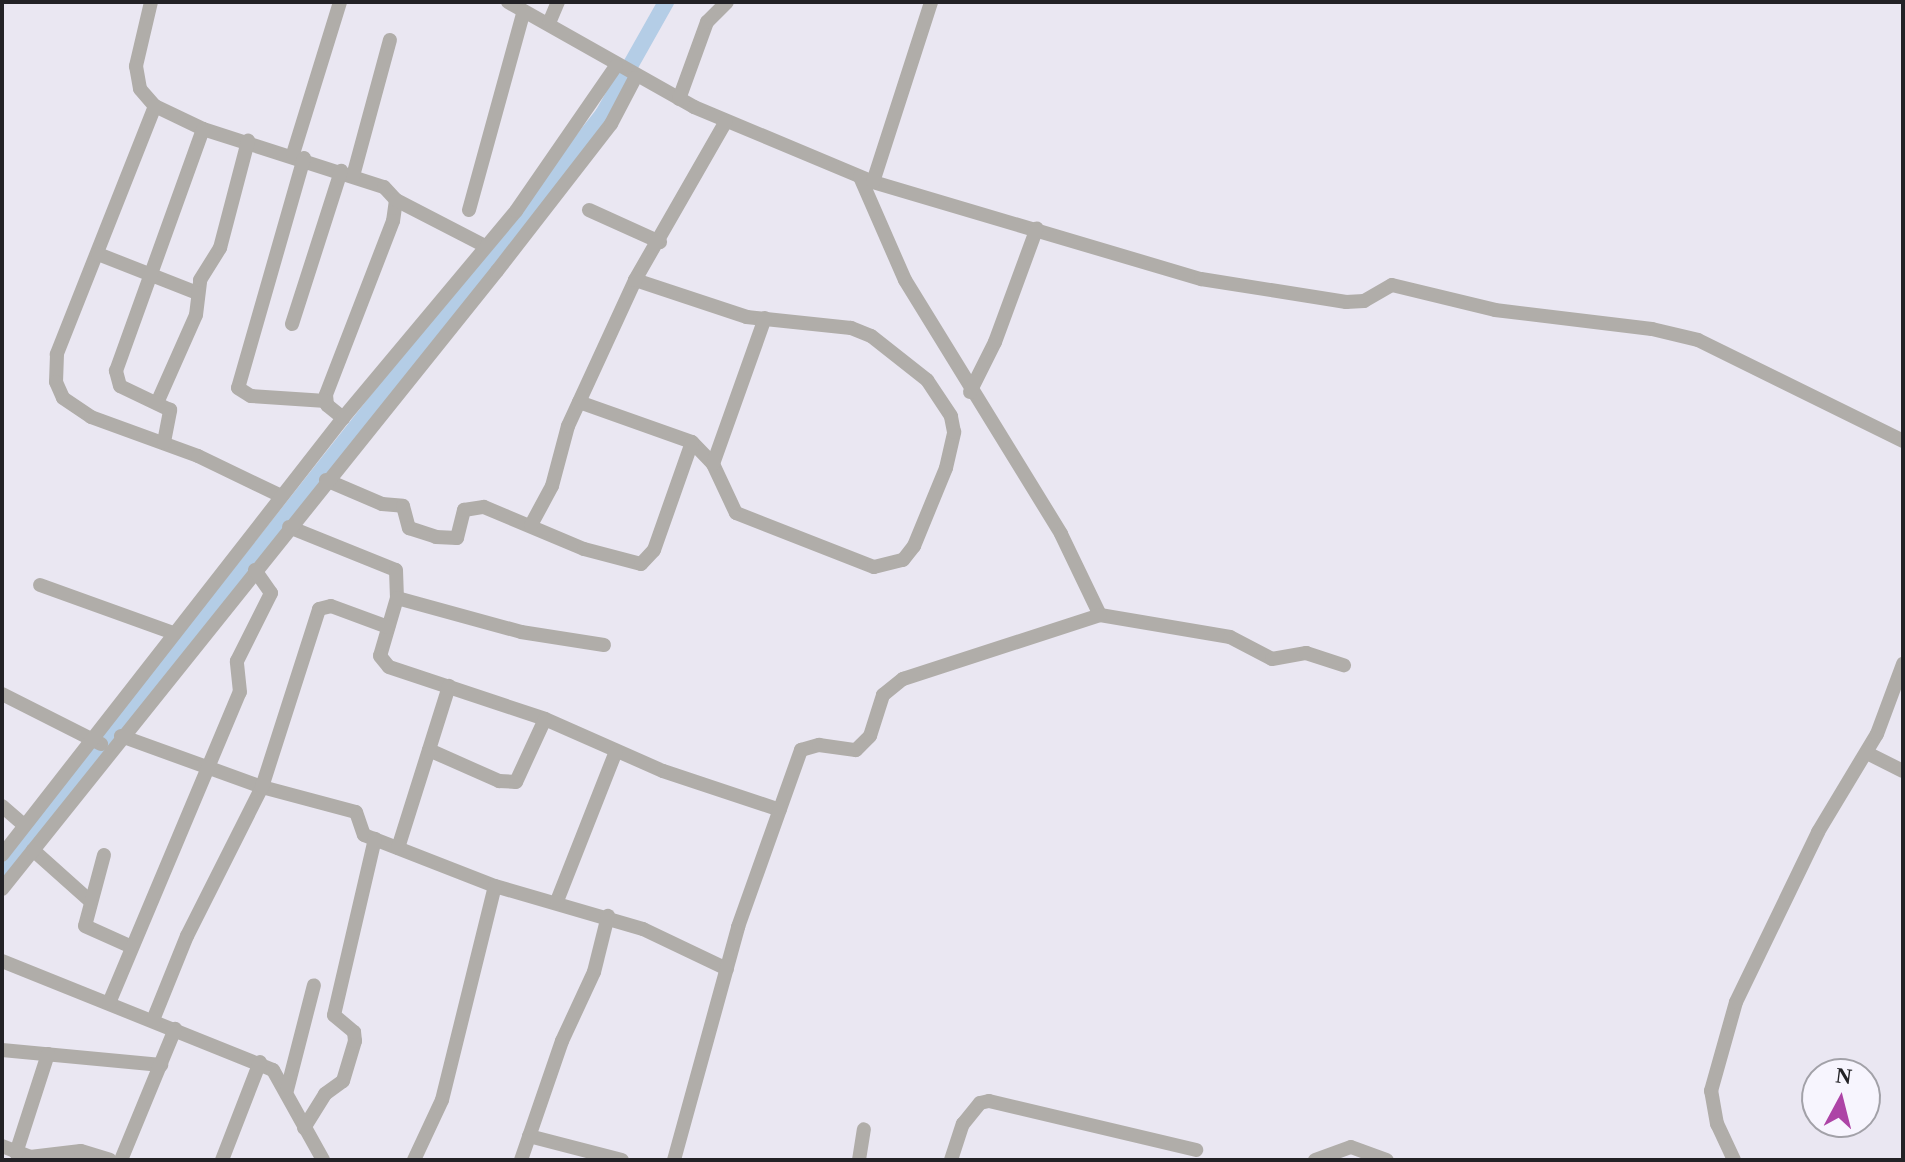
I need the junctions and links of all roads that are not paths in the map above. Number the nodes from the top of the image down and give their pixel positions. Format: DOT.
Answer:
graph roads {
  1 [pos="151,2"];
  2 [pos="321,2"];
  3 [pos="508,2"];
  4 [pos="558,2"];
  5 [pos="727,2"];
  6 [pos="931,2"];
  7 [pos="339,5"];
  8 [pos="524,11"];
  9 [pos="549,23"];
  10 [pos="390,40"];
  11 [pos="625,72"];
  12 [pos="679,99"];
  13 [pos="155,106"];
  14 [pos="726,121"];
  15 [pos="203,129"];
  16 [pos="248,141"];
  17 [pos="299,156"];
  18 [pos="347,174"];
  19 [pos="866,180"];
  20 [pos="396,200"];
  21 [pos="469,210"];
  22 [pos="589,210"];
  23 [pos="1037,228"];
  24 [pos="660,242"];
  25 [pos="485,246"];
  26 [pos="98,254"];
  27 [pos="151,275"];
  28 [pos="635,280"];
  29 [pos="197,293"];
  30 [pos="765,318"];
  31 [pos="292,324"];
  32 [pos="970,392"];
  33 [pos="326,401"];
  34 [pos="579,402"];
  35 [pos="157,403"];
  36 [pos="343,418"];
  37 [pos="1903,441"];
  38 [pos="164,442"];
  39 [pos="692,442"];
  40 [pos="713,464"];
  41 [pos="326,480"];
  42 [pos="281,496"];
  43 [pos="531,525"];
  44 [pos="289,527"];
  45 [pos="255,570"];
  46 [pos="40,585"];
  47 [pos="397,598"];
  48 [pos="1100,615"];
  49 [pos="388,627"];
  50 [pos="173,633"];
  51 [pos="604,645"];
  52 [pos="1903,664"];
  53 [pos="1344,665"];
  54 [pos="449,686"];
  55 [pos="3,698"];
  56 [pos="545,719"];
  57 [pos="121,736"];
  58 [pos="102,744"];
  59 [pos="429,750"];
  60 [pos="616,751"];
  61 [pos="1867,753"];
  62 [pos="207,767"];
  63 [pos="1903,771"];
  64 [pos="262,787"];
  65 [pos="2,806"];
  66 [pos="780,810"];
  67 [pos="24,825"];
  68 [pos="375,839"];
  69 [pos="398,848"];
  70 [pos="33,850"];
  71 [pos="2,855"];
  72 [pos="104,855"];
  73 [pos="495,886"];
  74 [pos="2,889"];
  75 [pos="90,901"];
  76 [pos="557,901"];
  77 [pos="608,916"];
  78 [pos="132,947"];
  79 [pos="2,961"];
  80 [pos="727,969"];
  81 [pos="314,985"];
  82 [pos="109,1003"];
  83 [pos="153,1020"];
  84 [pos="175,1029"];
  85 [pos="2,1050"];
  86 [pos="48,1054"];
  87 [pos="260,1062"];
  88 [pos="161,1065"];
  89 [pos="287,1090"];
  90 [pos="304,1128"];
  91 [pos="864,1129"];
  92 [pos="529,1136"];
  93 [pos="2,1146"];
  94 [pos="1196,1150"];
  95 [pos="16,1153"];
  96 [pos="42,1158"];
  97 [pos="110,1160"];
  98 [pos="121,1160"];
  99 [pos="222,1160"];
  100 [pos="323,1160"];
  101 [pos="414,1160"];
  102 [pos="521,1160"];
  103 [pos="622,1160"];
  104 [pos="674,1160"];
  105 [pos="859,1160"];
  106 [pos="951,1160"];
  107 [pos="1315,1160"];
  108 [pos="1387,1160"];
  109 [pos="1734,1160"];
  1 -- 13 [label="street"];
  2 -- 7 [label="street"];
  3 -- 8 [label="street"];
  4 -- 9 [label="street"];
  5 -- 12 [label="street"];
  6 -- 19 [label="street"];
  7 -- 17 [label="street"];
  8 -- 9 [label="street"];
  8 -- 21 [label="street"];
  9 -- 11 [label="street"];
  10 -- 18 [label="street"];
  11 -- 12 [label="street"];
  11 -- 25 [label="street"];
  11 -- 41 [label="street"];
  12 -- 14 [label="street"];
  13 -- 15 [label="street"];
  13 -- 26 [label="street"];
  14 -- 19 [label="street"];
  14 -- 24 [label="street"];
  15 -- 16 [label="street"];
  15 -- 27 [label="street"];
  16 -- 17 [label="street"];
  16 -- 29 [label="street"];
  17 -- 18 [label="street"];
  17 -- 33 [label="street"];
  18 -- 20 [label="street"];
  18 -- 31 [label="street"];
  19 -- 23 [label="street"];
  19 -- 32 [label="street"];
  20 -- 25 [label="street"];
  20 -- 33 [label="street"];
  22 -- 24 [label="street"];
  23 -- 32 [label="street"];
  23 -- 37 [label="street"];
  24 -- 28 [label="street"];
  25 -- 36 [label="street"];
  26 -- 27 [label="street"];
  26 -- 38 [label="street"];
  27 -- 29 [label="street"];
  27 -- 35 [label="street"];
  28 -- 30 [label="street"];
  28 -- 34 [label="street"];
  29 -- 35 [label="street"];
  30 -- 40 [label="street"];
  30 -- 40 [label="street"];
  32 -- 48 [label="street"];
  33 -- 36 [label="street"];
  34 -- 39 [label="street"];
  34 -- 43 [label="street"];
  35 -- 38 [label="street"];
  36 -- 42 [label="street"];
  38 -- 42 [label="street"];
  39 -- 40 [label="street"];
  39 -- 43 [label="street"];
  41 -- 43 [label="street"];
  41 -- 44 [label="street"];
  42 -- 50 [label="street"];
  44 -- 45 [label="street"];
  44 -- 47 [label="street"];
  45 -- 57 [label="street"];
  45 -- 62 [label="street"];
  46 -- 50 [label="street"];
  47 -- 49 [label="street"];
  47 -- 51 [label="street"];
  48 -- 53 [label="street"];
  48 -- 66 [label="street"];
  49 -- 54 [label="street"];
  49 -- 64 [label="street"];
  50 -- 58 [label="street"];
  52 -- 61 [label="street"];
  54 -- 56 [label="street"];
  54 -- 59 [label="street"];
  55 -- 58 [label="street"];
  56 -- 59 [label="street"];
  56 -- 60 [label="street"];
  57 -- 58 [label="street"];
  57 -- 62 [label="street"];
  58 -- 67 [label="street"];
  58 -- 70 [label="street"];
  59 -- 69 [label="street"];
  60 -- 66 [label="street"];
  60 -- 76 [label="street"];
  61 -- 63 [label="street"];
  61 -- 109 [label="street"];
  62 -- 64 [label="street"];
  62 -- 78 [label="street"];
  64 -- 68 [label="street"];
  64 -- 83 [label="street"];
  65 -- 67 [label="street"];
  66 -- 80 [label="street"];
  67 -- 71 [label="street"];
  68 -- 69 [label="street"];
  68 -- 90 [label="street"];
  69 -- 73 [label="street"];
  70 -- 74 [label="street"];
  70 -- 75 [label="street"];
  72 -- 75 [label="street"];
  73 -- 76 [label="street"];
  73 -- 101 [label="street"];
  75 -- 78 [label="street"];
  76 -- 77 [label="street"];
  77 -- 80 [label="street"];
  77 -- 92 [label="street"];
  78 -- 82 [label="street"];
  79 -- 82 [label="street"];
  80 -- 104 [label="street"];
  81 -- 89 [label="street"];
  82 -- 83 [label="street"];
  83 -- 84 [label="street"];
  84 -- 87 [label="street"];
  84 -- 88 [label="street"];
  85 -- 86 [label="street"];
  86 -- 88 [label="street"];
  86 -- 95 [label="street"];
  87 -- 89 [label="street"];
  87 -- 99 [label="street"];
  88 -- 98 [label="street"];
  89 -- 90 [label="street"];
  90 -- 100 [label="street"];
  91 -- 105 [label="street"];
  92 -- 102 [label="street"];
  92 -- 103 [label="street"];
  93 -- 95 [label="street"];
  94 -- 106 [label="street"];
  95 -- 96 [label="street"];
  96 -- 97 [label="street"];
  107 -- 108 [label="street"];
}
